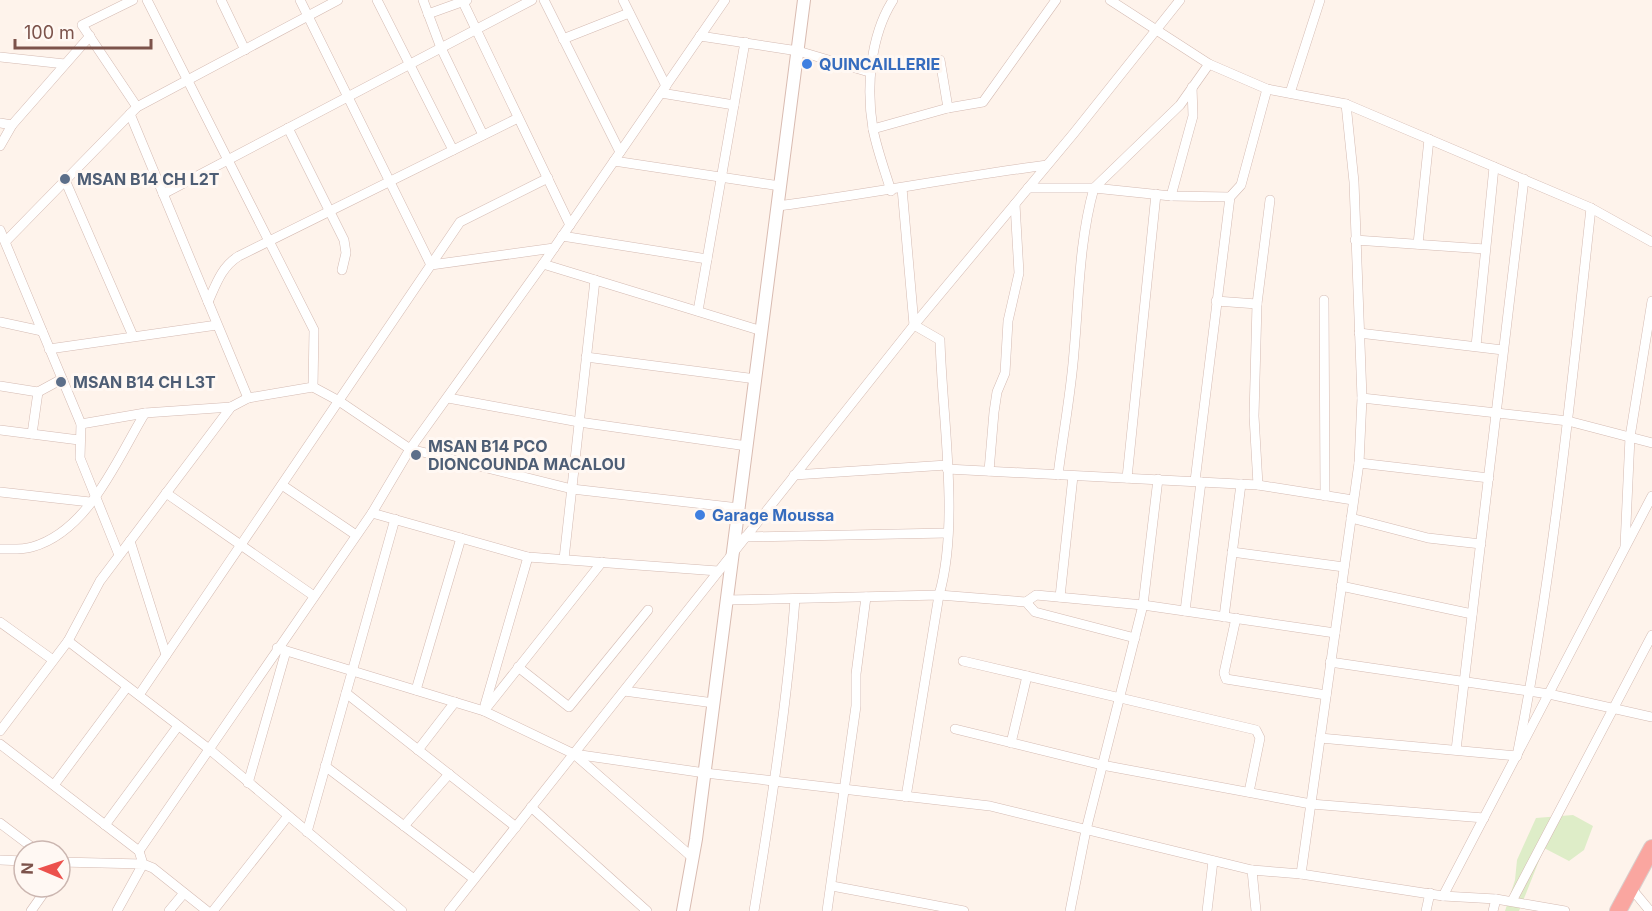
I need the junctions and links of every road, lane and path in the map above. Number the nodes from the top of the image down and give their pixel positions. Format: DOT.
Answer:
graph roads {
  1 [pos="133,0"];
  2 [pos="147,0"];
  3 [pos="221,0"];
  4 [pos="300,0"];
  5 [pos="338,0"];
  6 [pos="377,0"];
  7 [pos="423,0"];
  8 [pos="464,0"];
  9 [pos="532,0"];
  10 [pos="544,0"];
  11 [pos="623,0"];
  12 [pos="725,0"];
  13 [pos="804,0"];
  14 [pos="892,0"];
  15 [pos="1056,0"];
  16 [pos="1110,0"];
  17 [pos="1180,0"];
  18 [pos="1320,0"];
  19 [pos="629,12"];
  20 [pos="428,14"];
  21 [pos="308,16"];
  22 [pos="476,29"];
  23 [pos="1156,31"];
  24 [pos="90,36"];
  25 [pos="700,36"];
  26 [pos="563,39"];
  27 [pos="745,42"];
  28 [pos="441,48"];
  29 [pos="245,50"];
  30 [pos="798,51"];
  31 [pos="0,57"];
  32 [pos="940,60"];
  33 [pos="65,64"];
  34 [pos="410,64"];
  35 [pos="1209,64"];
  36 [pos="869,72"];
  37 [pos="188,80"];
  38 [pos="1192,87"];
  39 [pos="663,89"];
  40 [pos="1267,89"];
  41 [pos="1290,93"];
  42 [pos="348,97"];
  43 [pos="1346,104"];
  44 [pos="734,105"];
  45 [pos="948,108"];
  46 [pos="133,111"];
  47 [pos="518,118"];
  48 [pos="0,123"];
  49 [pos="12,125"];
  50 [pos="288,128"];
  51 [pos="873,129"];
  52 [pos="483,135"];
  53 [pos="1429,139"];
  54 [pos="0,146"];
  55 [pos="453,150"];
  56 [pos="620,152"];
  57 [pos="228,160"];
  58 [pos="614,161"];
  59 [pos="1047,165"];
  60 [pos="1494,166"];
  61 [pos="722,176"];
  62 [pos="548,178"];
  63 [pos="1524,179"];
  64 [pos="65,180"];
  65 [pos="390,181"];
  66 [pos="780,186"];
  67 [pos="902,188"];
  68 [pos="1028,188"];
  69 [pos="1094,188"];
  70 [pos="891,191"];
  71 [pos="163,194"];
  72 [pos="1156,194"];
  73 [pos="1171,196"];
  74 [pos="1230,197"];
  75 [pos="1270,200"];
  76 [pos="1015,204"];
  77 [pos="778,206"];
  78 [pos="1591,208"];
  79 [pos="330,211"];
  80 [pos="570,225"];
  81 [pos="0,230"];
  82 [pos="562,236"];
  83 [pos="1355,240"];
  84 [pos="269,241"];
  85 [pos="6,242"];
  86 [pos="1652,243"];
  87 [pos="1418,244"];
  88 [pos="554,248"];
  89 [pos="1485,249"];
  90 [pos="707,259"];
  91 [pos="543,264"];
  92 [pos="431,265"];
  93 [pos="342,270"];
  94 [pos="595,280"];
  95 [pos="1324,300"];
  96 [pos="1216,301"];
  97 [pos="1652,301"];
  98 [pos="208,302"];
  99 [pos="1257,304"];
  100 [pos="698,311"];
  101 [pos="0,322"];
  102 [pos="217,324"];
  103 [pos="914,324"];
  104 [pos="42,331"];
  105 [pos="762,331"];
  106 [pos="1359,333"];
  107 [pos="133,336"];
  108 [pos="1476,346"];
  109 [pos="49,349"];
  110 [pos="1503,350"];
  111 [pos="586,357"];
  112 [pos="62,379"];
  113 [pos="756,379"];
  114 [pos="0,386"];
  115 [pos="313,387"];
  116 [pos="38,392"];
  117 [pos="248,398"];
  118 [pos="448,398"];
  119 [pos="1362,398"];
  120 [pos="339,400"];
  121 [pos="231,407"];
  122 [pos="1497,412"];
  123 [pos="145,413"];
  124 [pos="1568,421"];
  125 [pos="579,422"];
  126 [pos="81,424"];
  127 [pos="0,430"];
  128 [pos="32,434"];
  129 [pos="1630,437"];
  130 [pos="79,440"];
  131 [pos="1652,443"];
  132 [pos="747,446"];
  133 [pos="410,449"];
  134 [pos="1359,464"];
  135 [pos="947,467"];
  136 [pos="989,471"];
  137 [pos="794,475"];
  138 [pos="1058,475"];
  139 [pos="1073,476"];
  140 [pos="1127,478"];
  141 [pos="1489,478"];
  142 [pos="1158,479"];
  143 [pos="1198,481"];
  144 [pos="1241,484"];
  145 [pos="282,485"];
  146 [pos="1258,485"];
  147 [pos="572,489"];
  148 [pos="0,492"];
  149 [pos="166,493"];
  150 [pos="1325,496"];
  151 [pos="1652,496"];
  152 [pos="92,500"];
  153 [pos="1353,500"];
  154 [pos="739,508"];
  155 [pos="372,513"];
  156 [pos="1351,518"];
  157 [pos="395,519"];
  158 [pos="947,533"];
  159 [pos="356,535"];
  160 [pos="745,537"];
  161 [pos="461,538"];
  162 [pos="130,541"];
  163 [pos="1481,544"];
  164 [pos="241,545"];
  165 [pos="0,549"];
  166 [pos="1624,551"];
  167 [pos="1232,552"];
  168 [pos="119,555"];
  169 [pos="733,555"];
  170 [pos="528,557"];
  171 [pos="564,560"];
  172 [pos="602,562"];
  173 [pos="1344,567"];
  174 [pos="718,571"];
  175 [pos="1341,586"];
  176 [pos="939,595"];
  177 [pos="314,596"];
  178 [pos="866,597"];
  179 [pos="1060,597"];
  180 [pos="795,599"];
  181 [pos="727,600"];
  182 [pos="1026,602"];
  183 [pos="1143,605"];
  184 [pos="648,610"];
  185 [pos="1185,611"];
  186 [pos="1472,614"];
  187 [pos="1224,617"];
  188 [pos="1236,618"];
  189 [pos="0,622"];
  190 [pos="1335,633"];
  191 [pos="1652,634"];
  192 [pos="1135,638"];
  193 [pos="68,641"];
  194 [pos="281,650"];
  195 [pos="166,655"];
  196 [pos="53,660"];
  197 [pos="963,661"];
  198 [pos="1330,662"];
  199 [pos="518,667"];
  200 [pos="352,671"];
  201 [pos="1027,676"];
  202 [pos="1464,681"];
  203 [pos="127,687"];
  204 [pos="416,690"];
  205 [pos="624,691"];
  206 [pos="346,693"];
  207 [pos="1530,693"];
  208 [pos="1550,694"];
  209 [pos="139,695"];
  210 [pos="1326,695"];
  211 [pos="1120,699"];
  212 [pos="456,702"];
  213 [pos="714,703"];
  214 [pos="1612,708"];
  215 [pos="484,711"];
  216 [pos="1652,717"];
  217 [pos="178,726"];
  218 [pos="955,729"];
  219 [pos="0,731"];
  220 [pos="1320,738"];
  221 [pos="1011,743"];
  222 [pos="0,744"];
  223 [pos="209,749"];
  224 [pos="418,750"];
  225 [pos="1456,750"];
  226 [pos="574,754"];
  227 [pos="1517,756"];
  228 [pos="1102,765"];
  229 [pos="325,766"];
  230 [pos="449,774"];
  231 [pos="705,774"];
  232 [pos="775,782"];
  233 [pos="248,783"];
  234 [pos="54,785"];
  235 [pos="843,789"];
  236 [pos="1249,792"];
  237 [pos="906,797"];
  238 [pos="1311,804"];
  239 [pos="531,807"];
  240 [pos="288,816"];
  241 [pos="1484,818"];
  242 [pos="0,823"];
  243 [pos="105,825"];
  244 [pos="404,826"];
  245 [pos="516,827"];
  246 [pos="1086,830"];
  247 [pos="307,831"];
  248 [pos="21,839"];
  249 [pos="1652,848"];
  250 [pos="139,850"];
  251 [pos="693,858"];
  252 [pos="1214,861"];
  253 [pos="143,864"];
  254 [pos="72,865"];
  255 [pos="1252,870"];
  256 [pos="1301,874"];
  257 [pos="474,879"];
  258 [pos="832,886"];
  259 [pos="1630,888"];
  260 [pos="184,893"];
  261 [pos="1430,893"];
  262 [pos="1443,896"];
  263 [pos="1496,899"];
  264 [pos="1512,901"];
  265 [pos="390,902"];
  266 [pos="911,906"];
  267 [pos="117,911"];
  268 [pos="169,911"];
  269 [pos="207,911"];
  270 [pos="213,911"];
  271 [pos="383,911"];
  272 [pos="402,911"];
  273 [pos="449,911"];
  274 [pos="647,911"];
  275 [pos="683,911"];
  276 [pos="754,911"];
  277 [pos="827,911"];
  278 [pos="964,911"];
  279 [pos="1070,911"];
  280 [pos="1207,911"];
  281 [pos="1256,911"];
  282 [pos="1426,911"];
  283 [pos="1493,911"];
  284 [pos="1565,911"];
  285 [pos="1618,911"];
  286 [pos="1650,911"];
  1 -- 24 [label="street"];
  2 -- 37 [label="street"];
  3 -- 29 [label="street"];
  4 -- 21 [label="street"];
  5 -- 21 [label="street"];
  6 -- 34 [label="street"];
  7 -- 20 [label="street"];
  8 -- 20 [label="street"];
  8 -- 22 [label="street"];
  9 -- 22 [label="street"];
  10 -- 26 [label="street"];
  11 -- 19 [label="street"];
  12 -- 25 [label="street"];
  13 -- 30 [label="street"];
  14 -- 36 [label="street"];
  15 -- 45 [label="street"];
  16 -- 23 [label="street"];
  17 -- 23 [label="street"];
  18 -- 41 [label="street"];
  19 -- 26 [label="street"];
  19 -- 39 [label="street"];
  20 -- 28 [label="street"];
  21 -- 29 [label="street"];
  21 -- 42 [label="street"];
  22 -- 28 [label="street"];
  22 -- 47 [label="street"];
  23 -- 35 [label="street"];
  23 -- 59 [label="street"];
  24 -- 33 [label="street"];
  24 -- 46 [label="street"];
  25 -- 27 [label="street"];
  25 -- 39 [label="street"];
  26 -- 56 [label="street"];
  27 -- 30 [label="street"];
  27 -- 44 [label="street"];
  28 -- 34 [label="street"];
  28 -- 52 [label="street"];
  29 -- 37 [label="street"];
  30 -- 36 [label="street"];
  30 -- 66 [label="street"];
  31 -- 33 [label="street"];
  32 -- 45 [label="street"];
  33 -- 49 [label="street"];
  34 -- 42 [label="street"];
  34 -- 55 [label="street"];
  35 -- 38 [label="street"];
  35 -- 40 [label="street"];
  36 -- 51 [label="street"];
  37 -- 46 [label="street"];
  37 -- 57 [label="street"];
  38 -- 69 [label="street"];
  38 -- 73 [label="street"];
  39 -- 44 [label="street"];
  39 -- 56 [label="street"];
  40 -- 41 [label="street"];
  40 -- 74 [label="street"];
  41 -- 43 [label="street"];
  42 -- 50 [label="street"];
  42 -- 65 [label="street"];
  43 -- 53 [label="street"];
  43 -- 83 [label="street"];
  44 -- 61 [label="street"];
  45 -- 51 [label="street"];
  46 -- 64 [label="street"];
  46 -- 71 [label="street"];
  47 -- 52 [label="street"];
  47 -- 62 [label="street"];
  48 -- 49 [label="street"];
  49 -- 54 [label="street"];
  50 -- 57 [label="street"];
  50 -- 79 [label="street"];
  51 -- 70 [label="street"];
  52 -- 55 [label="street"];
  53 -- 60 [label="street"];
  53 -- 87 [label="street"];
  55 -- 65 [label="street"];
  56 -- 58 [label="street"];
  57 -- 71 [label="street"];
  57 -- 84 [label="street"];
  58 -- 61 [label="street"];
  58 -- 80 [label="street"];
  59 -- 67 [label="street"];
  59 -- 68 [label="street"];
  60 -- 63 [label="street"];
  60 -- 89 [label="street"];
  61 -- 66 [label="street"];
  61 -- 90 [label="street"];
  62 -- 80 [label="street"];
  62 -- 92 [label="street"];
  63 -- 78 [label="street"];
  63 -- 110 [label="street"];
  64 -- 85 [label="street"];
  64 -- 107 [label="street"];
  65 -- 79 [label="street"];
  65 -- 92 [label="street"];
  66 -- 77 [label="street"];
  67 -- 70 [label="street"];
  67 -- 103 [label="street"];
  68 -- 69 [label="street"];
  68 -- 76 [label="street"];
  69 -- 72 [label="street"];
  69 -- 138 [label="street"];
  70 -- 77 [label="street"];
  71 -- 98 [label="street"];
  72 -- 73 [label="street"];
  72 -- 140 [label="street"];
  73 -- 74 [label="street"];
  74 -- 96 [label="street"];
  75 -- 99 [label="street"];
  76 -- 103 [label="street"];
  76 -- 136 [label="street"];
  77 -- 105 [label="street"];
  78 -- 86 [label="street"];
  78 -- 124 [label="street"];
  79 -- 84 [label="street"];
  79 -- 93 [label="street"];
  80 -- 82 [label="street"];
  81 -- 85 [label="street"];
  82 -- 88 [label="street"];
  82 -- 90 [label="street"];
  83 -- 87 [label="street"];
  83 -- 106 [label="street"];
  84 -- 98 [label="street"];
  84 -- 115 [label="street"];
  85 -- 104 [label="street"];
  87 -- 89 [label="street"];
  88 -- 91 [label="street"];
  88 -- 92 [label="street"];
  89 -- 108 [label="street"];
  90 -- 100 [label="street"];
  91 -- 94 [label="street"];
  91 -- 118 [label="street"];
  92 -- 120 [label="street"];
  94 -- 100 [label="street"];
  94 -- 111 [label="street"];
  95 -- 150 [label="street"];
  96 -- 99 [label="street"];
  96 -- 143 [label="street"];
  97 -- 129 [label="street"];
  98 -- 102 [label="street"];
  99 -- 146 [label="street"];
  100 -- 105 [label="street"];
  101 -- 104 [label="street"];
  102 -- 107 [label="street"];
  102 -- 117 [label="street"];
  103 -- 135 [label="street"];
  103 -- 137 [label="street"];
  104 -- 109 [label="street"];
  105 -- 113 [label="street"];
  106 -- 108 [label="street"];
  106 -- 119 [label="street"];
  107 -- 109 [label="street"];
  108 -- 110 [label="street"];
  109 -- 112 [label="street"];
  110 -- 122 [label="street"];
  111 -- 113 [label="street"];
  111 -- 125 [label="street"];
  112 -- 116 [label="street"];
  112 -- 126 [label="street"];
  113 -- 132 [label="street"];
  114 -- 116 [label="street"];
  115 -- 117 [label="street"];
  115 -- 120 [label="street"];
  116 -- 128 [label="street"];
  117 -- 121 [label="street"];
  118 -- 125 [label="street"];
  118 -- 133 [label="street"];
  119 -- 122 [label="street"];
  119 -- 134 [label="street"];
  120 -- 133 [label="street"];
  120 -- 145 [label="street"];
  121 -- 123 [label="street"];
  121 -- 149 [label="street"];
  122 -- 124 [label="street"];
  122 -- 141 [label="street"];
  123 -- 126 [label="street"];
  123 -- 152 [label="street"];
  124 -- 129 [label="street"];
  124 -- 207 [label="street"];
  125 -- 132 [label="street"];
  125 -- 147 [label="street"];
  126 -- 130 [label="street"];
  127 -- 128 [label="street"];
  128 -- 130 [label="street"];
  129 -- 131 [label="street"];
  129 -- 166 [label="street"];
  130 -- 152 [label="street"];
  132 -- 154 [label="street"];
  133 -- 147 [label="street"];
  133 -- 155 [label="street"];
  134 -- 141 [label="street"];
  134 -- 153 [label="street"];
  135 -- 136 [label="street"];
  135 -- 137 [label="street"];
  135 -- 158 [label="street"];
  136 -- 138 [label="street"];
  137 -- 160 [label="street"];
  138 -- 139 [label="street"];
  139 -- 140 [label="street"];
  139 -- 179 [label="street"];
  140 -- 142 [label="street"];
  141 -- 163 [label="street"];
  142 -- 143 [label="street"];
  142 -- 183 [label="street"];
  143 -- 144 [label="street"];
  143 -- 185 [label="street"];
  144 -- 146 [label="street"];
  144 -- 167 [label="street"];
  145 -- 159 [label="street"];
  145 -- 164 [label="street"];
  146 -- 150 [label="street"];
  147 -- 154 [label="street"];
  147 -- 171 [label="street"];
  148 -- 152 [label="street"];
  149 -- 162 [label="street"];
  149 -- 164 [label="street"];
  150 -- 153 [label="street"];
  151 -- 166 [label="street"];
  152 -- 165 [label="street"];
  152 -- 168 [label="street"];
  153 -- 156 [label="street"];
  154 -- 169 [label="street"];
  155 -- 157 [label="street"];
  155 -- 159 [label="street"];
  156 -- 163 [label="street"];
  156 -- 173 [label="street"];
  157 -- 161 [label="street"];
  157 -- 200 [label="street"];
  158 -- 160 [label="street"];
  158 -- 176 [label="street"];
  159 -- 177 [label="street"];
  160 -- 169 [label="street"];
  161 -- 170 [label="street"];
  161 -- 204 [label="street"];
  162 -- 168 [label="street"];
  162 -- 195 [label="street"];
  163 -- 186 [label="street"];
  164 -- 177 [label="street"];
  164 -- 195 [label="street"];
  166 -- 208 [label="street"];
  167 -- 173 [label="street"];
  167 -- 187 [label="street"];
  168 -- 193 [label="street"];
  169 -- 174 [label="street"];
  169 -- 181 [label="street"];
  170 -- 171 [label="street"];
  170 -- 215 [label="street"];
  171 -- 172 [label="street"];
  172 -- 174 [label="street"];
  172 -- 199 [label="street"];
  173 -- 175 [label="street"];
  174 -- 205 [label="street"];
  175 -- 186 [label="street"];
  175 -- 190 [label="street"];
  176 -- 178 [label="street"];
  176 -- 182 [label="street"];
  176 -- 237 [label="street"];
  177 -- 194 [label="street"];
  178 -- 180 [label="street"];
  178 -- 235 [label="street"];
  179 -- 182 [label="street"];
  179 -- 183 [label="street"];
  180 -- 181 [label="street"];
  180 -- 232 [label="street"];
  181 -- 213 [label="street"];
  182 -- 192 [label="street"];
  183 -- 185 [label="street"];
  183 -- 192 [label="street"];
  184 -- 199 [label="street"];
  185 -- 187 [label="street"];
  186 -- 202 [label="street"];
  187 -- 188 [label="street"];
  188 -- 190 [label="street"];
  188 -- 210 [label="street"];
  189 -- 196 [label="street"];
  190 -- 198 [label="street"];
  191 -- 214 [label="street"];
  192 -- 211 [label="street"];
  193 -- 196 [label="street"];
  193 -- 203 [label="street"];
  194 -- 200 [label="street"];
  194 -- 223 [label="street"];
  194 -- 233 [label="street"];
  195 -- 209 [label="street"];
  196 -- 219 [label="street"];
  197 -- 201 [label="street"];
  198 -- 202 [label="street"];
  198 -- 210 [label="street"];
  199 -- 215 [label="street"];
  200 -- 204 [label="street"];
  200 -- 206 [label="street"];
  201 -- 211 [label="street"];
  201 -- 221 [label="street"];
  202 -- 207 [label="street"];
  202 -- 225 [label="street"];
  203 -- 209 [label="street"];
  203 -- 234 [label="street"];
  204 -- 212 [label="street"];
  205 -- 213 [label="street"];
  205 -- 226 [label="street"];
  206 -- 224 [label="street"];
  206 -- 229 [label="street"];
  207 -- 208 [label="street"];
  207 -- 227 [label="street"];
  208 -- 214 [label="street"];
  208 -- 227 [label="street"];
  209 -- 217 [label="street"];
  210 -- 220 [label="street"];
  211 -- 228 [label="street"];
  211 -- 236 [label="street"];
  212 -- 215 [label="street"];
  212 -- 224 [label="street"];
  213 -- 231 [label="street"];
  214 -- 216 [label="street"];
  214 -- 264 [label="street"];
  215 -- 226 [label="street"];
  217 -- 223 [label="street"];
  217 -- 243 [label="street"];
  218 -- 221 [label="street"];
  220 -- 225 [label="street"];
  220 -- 238 [label="street"];
  221 -- 228 [label="street"];
  222 -- 234 [label="street"];
  223 -- 233 [label="street"];
  223 -- 250 [label="street"];
  224 -- 230 [label="street"];
  225 -- 227 [label="street"];
  226 -- 231 [label="street"];
  226 -- 239 [label="street"];
  226 -- 251 [label="street"];
  227 -- 241 [label="street"];
  228 -- 236 [label="street"];
  228 -- 246 [label="street"];
  229 -- 244 [label="street"];
  229 -- 247 [label="street"];
  230 -- 244 [label="street"];
  230 -- 245 [label="street"];
  231 -- 232 [label="street"];
  231 -- 251 [label="street"];
  232 -- 235 [label="street"];
  232 -- 276 [label="street"];
  233 -- 240 [label="street"];
  234 -- 243 [label="street"];
  235 -- 237 [label="street"];
  235 -- 258 [label="street"];
  236 -- 238 [label="street"];
  237 -- 246 [label="street"];
  238 -- 241 [label="street"];
  238 -- 256 [label="street"];
  239 -- 245 [label="street"];
  239 -- 274 [label="street"];
  240 -- 247 [label="street"];
  240 -- 270 [label="street"];
  241 -- 262 [label="street"];
  242 -- 248 [label="street"];
  243 -- 250 [label="street"];
  244 -- 257 [label="street"];
  245 -- 257 [label="street"];
  246 -- 252 [label="street"];
  246 -- 279 [label="street"];
  247 -- 265 [label="street"];
  249 -- 259 [label="highway"];
  250 -- 253 [label="street"];
  251 -- 275 [label="street"];
  252 -- 255 [label="street"];
  252 -- 280 [label="street"];
  253 -- 254 [label="street"];
  253 -- 260 [label="street"];
  253 -- 267 [label="street"];
  255 -- 256 [label="street"];
  255 -- 281 [label="street"];
  256 -- 261 [label="street"];
  257 -- 273 [label="street"];
  258 -- 266 [label="street"];
  258 -- 277 [label="street"];
  259 -- 285 [label="highway"];
  259 -- 286 [label="street"];
  260 -- 268 [label="street"];
  260 -- 269 [label="street"];
  261 -- 262 [label="street"];
  261 -- 282 [label="street"];
  262 -- 263 [label="street"];
  263 -- 264 [label="street"];
  263 -- 283 [label="street"];
  264 -- 284 [label="street"];
  265 -- 271 [label="street"];
  265 -- 272 [label="street"];
  266 -- 278 [label="street"];
}
